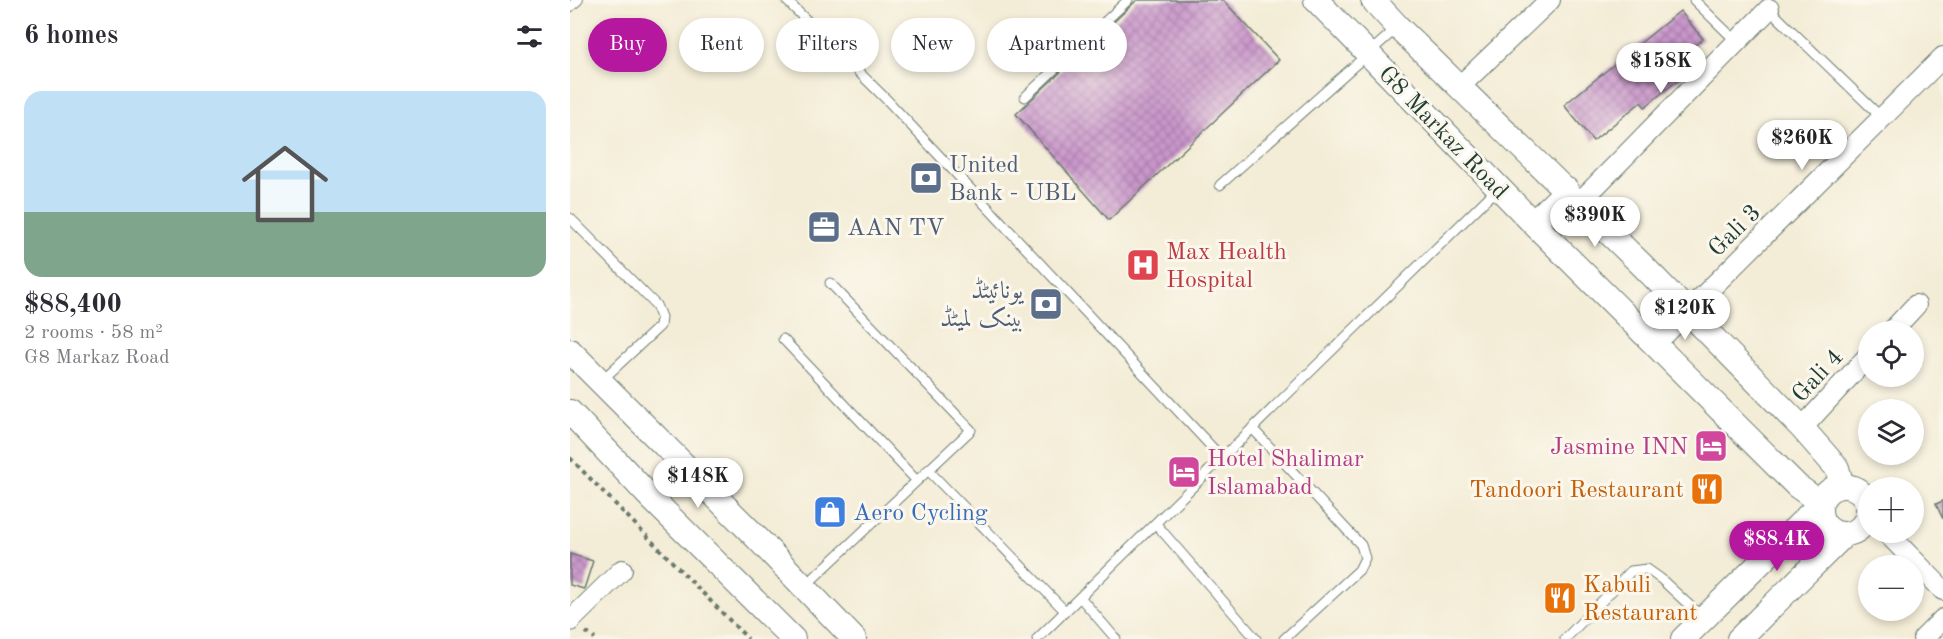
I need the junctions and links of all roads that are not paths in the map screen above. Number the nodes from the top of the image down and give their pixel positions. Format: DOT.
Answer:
graph roads {
  1 [pos="578,0"];
  2 [pos="786,0"];
  3 [pos="1128,0"];
  4 [pos="1373,0"];
  5 [pos="1550,0"];
  6 [pos="1694,0"];
  7 [pos="1321,1"];
  8 [pos="570,8"];
  9 [pos="1769,9"];
  10 [pos="1398,27"];
  11 [pos="1738,43"];
  12 [pos="1368,54"];
  13 [pos="1943,57"];
  14 [pos="1459,87"];
  15 [pos="1025,97"];
  16 [pos="1881,117"];
  17 [pos="1220,185"];
  18 [pos="1498,187"];
  19 [pos="1573,197"];
  20 [pos="570,218"];
  21 [pos="1533,223"];
  22 [pos="830,283"];
  23 [pos="1916,305"];
  24 [pos="1689,312"];
  25 [pos="1901,321"];
  26 [pos="783,339"];
  27 [pos="1655,344"];
  28 [pos="570,351"];
  29 [pos="1858,367"];
  30 [pos="601,381"];
  31 [pos="570,412"];
  32 [pos="1252,428"];
  33 [pos="1802,428"];
  34 [pos="1222,458"];
  35 [pos="928,470"];
  36 [pos="916,480"];
  37 [pos="1842,486"];
  38 [pos="1858,491"];
  39 [pos="1821,503"];
  40 [pos="1156,524"];
  41 [pos="1858,528"];
  42 [pos="1845,534"];
  43 [pos="1897,543"];
  44 [pos="622,570"];
  45 [pos="804,587"];
  46 [pos="1943,590"];
  47 [pos="1080,597"];
  48 [pos="1065,611"];
  49 [pos="1704,619"];
  50 [pos="1943,619"];
  51 [pos="570,621"];
  52 [pos="793,639"];
  53 [pos="854,639"];
  54 [pos="1037,639"];
  55 [pos="1116,639"];
  56 [pos="1256,639"];
  57 [pos="1284,639"];
  58 [pos="1565,639"];
  59 [pos="1683,639"];
  60 [pos="1739,639"];
  61 [pos="1923,639"];
  1 -- 8 [label="lane"];
  2 -- 34 [label="lane"];
  3 -- 15 [label="lane"];
  4 -- 10 [label="street, G8 Markaz Road"];
  5 -- 14 [label="street"];
  6 -- 11 [label="lane"];
  7 -- 12 [label="street, G8 Markaz Road"];
  9 -- 11 [label="street"];
  9 -- 16 [label="lane"];
  10 -- 12 [label="lane"];
  10 -- 14 [label="street, G8 Markaz Road"];
  11 -- 19 [label="street"];
  12 -- 17 [label="lane"];
  12 -- 18 [label="street, G8 Markaz Road"];
  13 -- 16 [label="street, Gali 3"];
  14 -- 19 [label="street, G8 Markaz Road"];
  16 -- 24 [label="street, Gali 3"];
  18 -- 21 [label="street, G8 Markaz Road"];
  18 -- 32 [label="lane"];
  19 -- 21 [label="street"];
  19 -- 24 [label="street, G8 Markaz Road"];
  20 -- 30 [label="lane"];
  21 -- 27 [label="street, G8 Markaz Road"];
  22 -- 35 [label="lane"];
  23 -- 25 [label="street"];
  24 -- 27 [label="street, Gali 3"];
  24 -- 33 [label="street, G8 Markaz Road"];
  26 -- 36 [label="lane"];
  27 -- 39 [label="street, G8 Markaz Road"];
  28 -- 30 [label="street"];
  29 -- 33 [label="street, Gali 4"];
  30 -- 45 [label="street"];
  31 -- 52 [label="street"];
  32 -- 34 [label="lane"];
  32 -- 57 [label="lane"];
  33 -- 37 [label="street, G8 Markaz Road"];
  34 -- 40 [label="lane"];
  35 -- 36 [label="lane"];
  35 -- 48 [label="lane"];
  36 -- 45 [label="lane"];
  37 -- 38 [label="street"];
  37 -- 39 [label="street"];
  39 -- 42 [label="street"];
  39 -- 49 [label="street"];
  40 -- 47 [label="lane"];
  40 -- 56 [label="lane"];
  41 -- 42 [label="street"];
  42 -- 60 [label="street"];
  43 -- 46 [label="street"];
  44 -- 51 [label="street"];
  45 -- 53 [label="street"];
  47 -- 48 [label="lane"];
  47 -- 55 [label="lane"];
  48 -- 54 [label="lane"];
  49 -- 58 [label="lane"];
  49 -- 59 [label="street"];
  50 -- 61 [label="street"];
}
